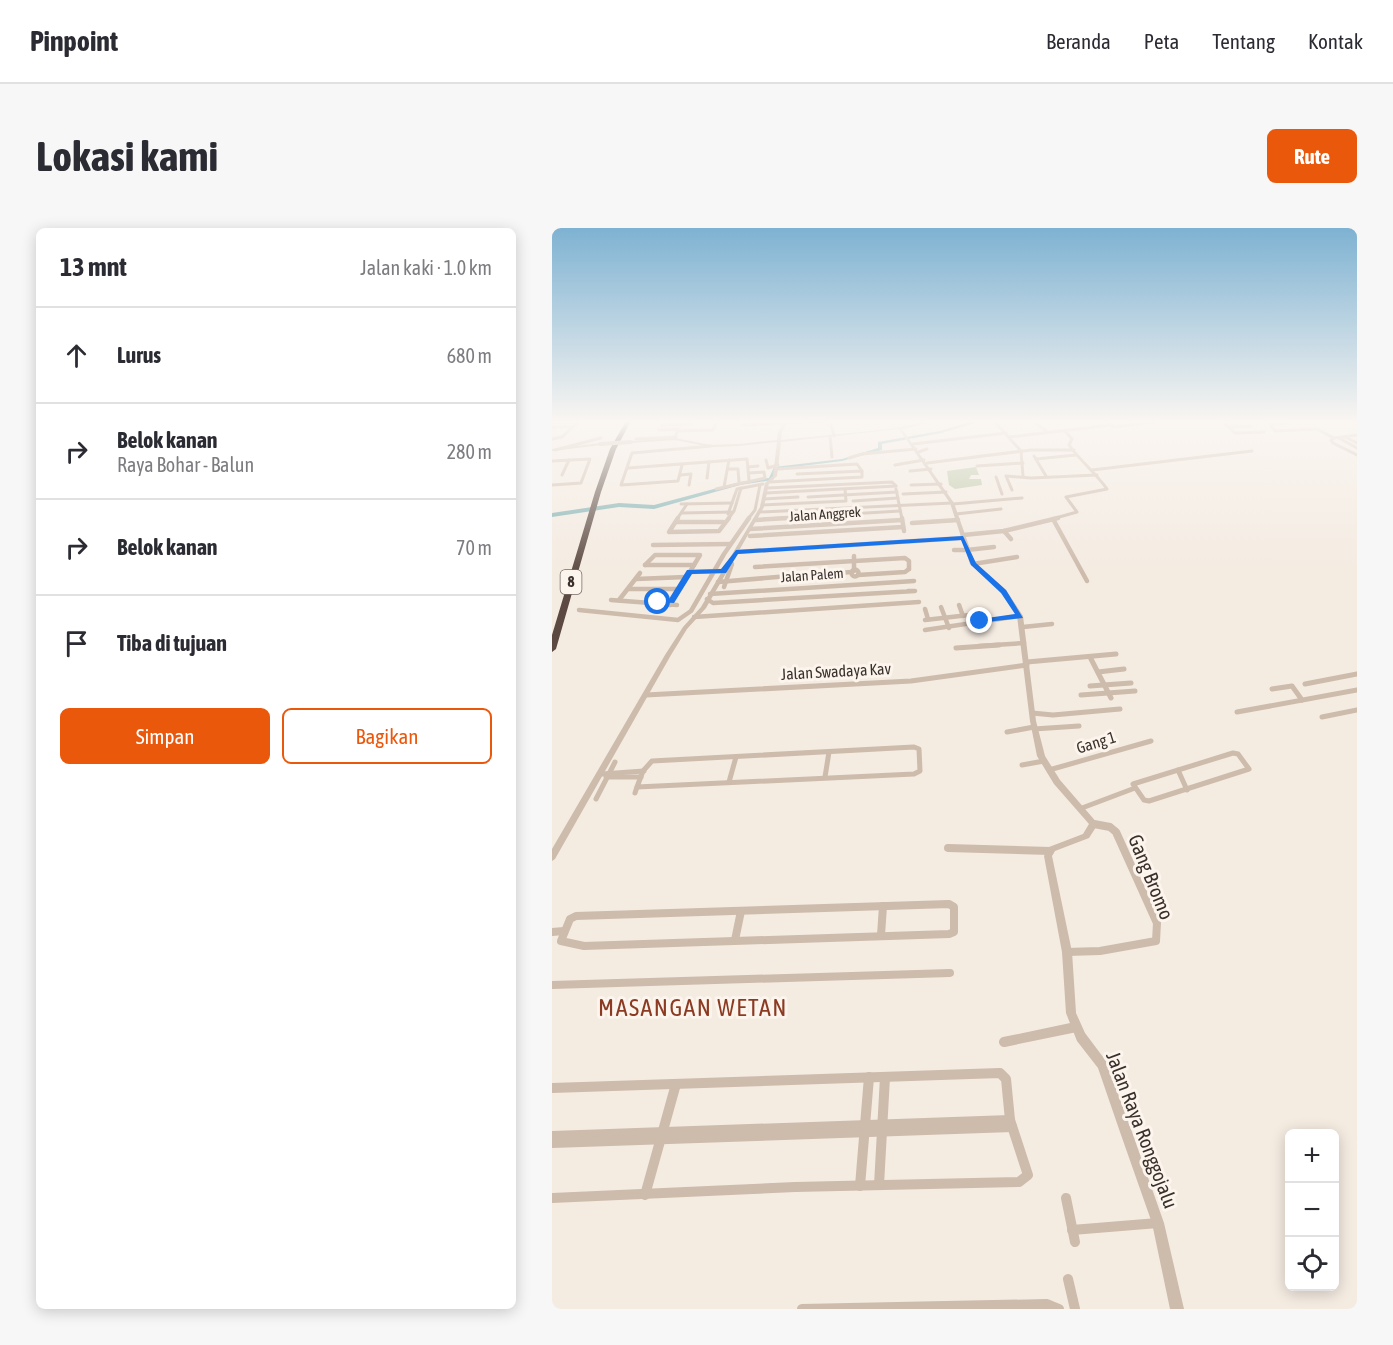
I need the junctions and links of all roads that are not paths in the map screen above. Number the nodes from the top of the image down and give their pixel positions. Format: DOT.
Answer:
graph roads {
  1 [pos="564,471"];
  2 [pos="585,471"];
  3 [pos="600,471"];
  4 [pos="627,471"];
  5 [pos="681,471"];
  6 [pos="707,471"];
  7 [pos="728,471"];
  8 [pos="738,471"];
  9 [pos="777,471"];
  10 [pos="851,471"];
  11 [pos="861,471"];
  12 [pos="933,471"];
  13 [pos="1023,471"];
  14 [pos="1043,471"];
  15 [pos="1093,471"];
  16 [pos="749,473"];
  17 [pos="797,474"];
  18 [pos="562,475"];
  19 [pos="680,475"];
  20 [pos="1097,475"];
  21 [pos="1006,476"];
  22 [pos="1023,476"];
  23 [pos="1046,476"];
  24 [pos="990,477"];
  25 [pos="996,477"];
  26 [pos="707,478"];
  27 [pos="749,480"];
  28 [pos="796,481"];
  29 [pos="739,482"];
  30 [pos="941,484"];
  31 [pos="554,485"];
  32 [pos="689,485"];
  33 [pos="760,485"];
  34 [pos="911,485"];
  35 [pos="767,486"];
  36 [pos="896,486"];
  37 [pos="724,487"];
  38 [pos="741,488"];
  39 [pos="854,488"];
  40 [pos="716,489"];
  41 [pos="811,489"];
  42 [pos="845,489"];
  43 [pos="1012,490"];
  44 [pos="552,491"];
  45 [pos="799,491"];
  46 [pos="897,492"];
  47 [pos="946,492"];
  48 [pos="903,494"];
  49 [pos="1002,494"];
  50 [pos="846,495"];
  51 [pos="854,495"];
  52 [pos="798,497"];
  53 [pos="808,497"];
  54 [pos="898,498"];
  55 [pos="1022,498"];
  56 [pos="846,501"];
  57 [pos="853,501"];
  58 [pos="763,502"];
  59 [pos="732,503"];
  60 [pos="797,503"];
  61 [pos="808,503"];
  62 [pos="952,503"];
  63 [pos="681,504"];
  64 [pos="687,504"];
  65 [pos="901,504"];
  66 [pos="846,507"];
  67 [pos="853,507"];
  68 [pos="806,509"];
  69 [pos="1001,509"];
  70 [pos="796,510"];
  71 [pos="900,511"];
  72 [pos="589,512"];
  73 [pos="732,512"];
  74 [pos="760,512"];
  75 [pos="682,513"];
  76 [pos="852,514"];
  77 [pos="956,514"];
  78 [pos="803,517"];
  79 [pos="1053,519"];
  80 [pos="755,520"];
  81 [pos="902,520"];
  82 [pos="958,520"];
  83 [pos="676,522"];
  84 [pos="723,522"];
  85 [pos="853,522"];
  86 [pos="912,524"];
  87 [pos="802,526"];
  88 [pos="716,531"];
  89 [pos="1005,531"];
  90 [pos="745,536"];
  91 [pos="963,536"];
  92 [pos="1011,539"];
  93 [pos="731,543"];
  94 [pos="654,544"];
  95 [pos="994,547"];
  96 [pos="954,550"];
  97 [pos="967,550"];
  98 [pos="736,552"];
  99 [pos="1017,557"];
  100 [pos="854,558"];
  101 [pos="732,564"];
  102 [pos="973,564"];
  103 [pos="694,565"];
  104 [pos="719,571"];
  105 [pos="690,572"];
  106 [pos="640,573"];
  107 [pos="855,573"];
  108 [pos="686,577"];
  109 [pos="636,579"];
  110 [pos="751,580"];
  111 [pos="726,581"];
  112 [pos="914,581"];
  113 [pos="1087,581"];
  114 [pos="718,582"];
  115 [pos="724,587"];
  116 [pos="628,589"];
  117 [pos="679,589"];
  118 [pos="908,591"];
  119 [pos="710,599"];
  120 [pos="611,600"];
  121 [pos="619,600"];
  122 [pos="919,602"];
  123 [pos="670,603"];
  124 [pos="677,605"];
  125 [pos="959,605"];
  126 [pos="941,607"];
  127 [pos="925,609"];
  128 [pos="579,610"];
  129 [pos="969,615"];
  130 [pos="963,616"];
  131 [pos="1020,616"];
  132 [pos="694,617"];
  133 [pos="945,618"];
  134 [pos="1052,624"];
  135 [pos="1023,627"];
  136 [pos="949,628"];
  137 [pos="925,630"];
  138 [pos="552,631"];
  139 [pos="1024,642"];
  140 [pos="956,648"];
  141 [pos="552,649"];
  142 [pos="1116,654"];
  143 [pos="1090,657"];
  144 [pos="1027,664"];
  145 [pos="1124,669"];
  146 [pos="1098,672"];
  147 [pos="1357,674"];
  148 [pos="1131,683"];
  149 [pos="1305,684"];
  150 [pos="1105,685"];
  151 [pos="1090,686"];
  152 [pos="1272,689"];
  153 [pos="1357,690"];
  154 [pos="1136,691"];
  155 [pos="646,695"];
  156 [pos="1081,695"];
  157 [pos="1110,695"];
  158 [pos="1304,700"];
  159 [pos="1120,709"];
  160 [pos="1357,710"];
  161 [pos="1237,712"];
  162 [pos="1032,713"];
  163 [pos="1322,717"];
  164 [pos="1079,726"];
  165 [pos="1034,728"];
  166 [pos="1007,732"];
  167 [pos="1151,741"];
  168 [pos="829,752"];
  169 [pos="736,757"];
  170 [pos="1044,761"];
  171 [pos="615,762"];
  172 [pos="1022,765"];
  173 [pos="1049,770"];
  174 [pos="1178,770"];
  175 [pos="643,774"];
  176 [pos="604,776"];
  177 [pos="825,777"];
  178 [pos="729,782"];
  179 [pos="1135,788"];
  180 [pos="1187,790"];
  181 [pos="596,799"];
  182 [pos="1082,808"];
  183 [pos="1094,824"];
  184 [pos="948,848"];
  185 [pos="1050,851"];
  186 [pos="552,857"];
  187 [pos="883,906"];
  188 [pos="741,910"];
  189 [pos="564,931"];
  190 [pos="552,932"];
  191 [pos="881,935"];
  192 [pos="735,940"];
  193 [pos="1067,952"];
  194 [pos="950,973"];
  195 [pos="552,985"];
  196 [pos="1076,1028"];
  197 [pos="1004,1042"];
  198 [pos="869,1077"];
  199 [pos="885,1077"];
  200 [pos="675,1084"];
  201 [pos="552,1088"];
  202 [pos="1011,1124"];
  203 [pos="882,1128"];
  204 [pos="865,1129"];
  205 [pos="661,1135"];
  206 [pos="552,1136"];
  207 [pos="552,1143"];
  208 [pos="879,1185"];
  209 [pos="860,1186"];
  210 [pos="645,1195"];
  211 [pos="552,1198"];
  212 [pos="1066,1198"];
  213 [pos="1158,1223"];
  214 [pos="1072,1230"];
  215 [pos="1075,1242"];
  216 [pos="1068,1279"];
  217 [pos="853,1308"];
  218 [pos="867,1308"];
  219 [pos="802,1309"];
  220 [pos="1059,1309"];
  221 [pos="1075,1309"];
  222 [pos="1177,1309"];
  1 -- 18 [label="street"];
  2 -- 31 [label="street"];
  3 -- 72 [label="highway, 8"];
  4 -- 19 [label="street"];
  5 -- 19 [label="street"];
  6 -- 26 [label="street"];
  7 -- 37 [label="street"];
  8 -- 29 [label="street"];
  9 -- 35 [label="street"];
  10 -- 17 [label="street"];
  11 -- 28 [label="street"];
  12 -- 30 [label="street"];
  13 -- 22 [label="street"];
  14 -- 23 [label="street"];
  15 -- 20 [label="street"];
  16 -- 27 [label="street"];
  16 -- 27 [label="street"];
  17 -- 28 [label="street"];
  19 -- 32 [label="street"];
  20 -- 23 [label="street"];
  20 -- 79 [label="street"];
  21 -- 22 [label="street"];
  21 -- 25 [label="street"];
  21 -- 43 [label="street"];
  22 -- 23 [label="street"];
  24 -- 25 [label="street"];
  25 -- 49 [label="street"];
  27 -- 29 [label="street"];
  28 -- 35 [label="street"];
  29 -- 37 [label="street"];
  30 -- 34 [label="street"];
  30 -- 47 [label="street"];
  31 -- 44 [label="street"];
  33 -- 35 [label="street"];
  33 -- 38 [label="street"];
  33 -- 90 [label="street"];
  35 -- 41 [label="street"];
  35 -- 45 [label="street"];
  35 -- 58 [label="street"];
  36 -- 39 [label="street"];
  36 -- 41 [label="street"];
  36 -- 46 [label="street"];
  37 -- 40 [label="street"];
  38 -- 59 [label="street"];
  38 -- 73 [label="street"];
  39 -- 42 [label="street"];
  39 -- 51 [label="street"];
  41 -- 42 [label="street"];
  41 -- 45 [label="street"];
  41 -- 53 [label="street"];
  42 -- 50 [label="street"];
  45 -- 52 [label="street"];
  46 -- 51 [label="street"];
  46 -- 54 [label="street"];
  47 -- 48 [label="street"];
  47 -- 62 [label="street"];
  50 -- 51 [label="street"];
  50 -- 53 [label="street"];
  50 -- 56 [label="street"];
  51 -- 57 [label="street"];
  52 -- 58 [label="street"];
  52 -- 60 [label="street"];
  53 -- 61 [label="street"];
  54 -- 57 [label="street"];
  54 -- 65 [label="street"];
  55 -- 62 [label="street"];
  56 -- 61 [label="street"];
  56 -- 66 [label="street"];
  57 -- 67 [label="street"];
  58 -- 60 [label="street"];
  58 -- 74 [label="street"];
  59 -- 64 [label="street"];
  59 -- 73 [label="street"];
  60 -- 61 [label="street"];
  60 -- 70 [label="street"];
  61 -- 68 [label="street"];
  62 -- 65 [label="street"];
  62 -- 77 [label="street"];
  63 -- 64 [label="street"];
  64 -- 75 [label="street"];
  65 -- 67 [label="street"];
  65 -- 71 [label="street"];
  66 -- 67 [label="street"];
  66 -- 68 [label="street"];
  67 -- 76 [label="street"];
  68 -- 70 [label="street"];
  68 -- 78 [label="street"];
  69 -- 77 [label="street"];
  70 -- 74 [label="street"];
  71 -- 76 [label="street"];
  71 -- 81 [label="street"];
  72 -- 138 [label="highway, 8"];
  72 -- 141 [label="highway, 8"];
  73 -- 75 [label="street"];
  73 -- 84 [label="street"];
  73 -- 88 [label="street"];
  74 -- 80 [label="street"];
  75 -- 83 [label="street"];
  76 -- 78 [label="street"];
  76 -- 85 [label="street"];
  77 -- 82 [label="street"];
  78 -- 80 [label="street"];
  78 -- 87 [label="street"];
  79 -- 89 [label="street"];
  79 -- 113 [label="street"];
  80 -- 90 [label="street"];
  81 -- 85 [label="street, Jalan Anggrek"];
  81 -- 90 [label="street"];
  82 -- 86 [label="street"];
  82 -- 91 [label="street"];
  83 -- 84 [label="street"];
  83 -- 88 [label="street"];
  84 -- 88 [label="street"];
  85 -- 87 [label="street, Jalan Anggrek"];
  87 -- 90 [label="street, Jalan Anggrek"];
  89 -- 91 [label="street"];
  89 -- 92 [label="street"];
  90 -- 93 [label="street"];
  90 -- 98 [label="street"];
  91 -- 97 [label="street"];
  91 -- 98 [label="street"];
  93 -- 94 [label="street"];
  93 -- 104 [label="street"];
  95 -- 97 [label="street"];
  96 -- 97 [label="street"];
  97 -- 102 [label="street"];
  98 -- 104 [label="street"];
  99 -- 102 [label="street"];
  100 -- 107 [label="street"];
  100 -- 107 [label="street"];
  100 -- 110 [label="street"];
  101 -- 111 [label="street"];
  102 -- 131 [label="street"];
  103 -- 103 [label="street"];
  103 -- 105 [label="street"];
  104 -- 105 [label="street"];
  104 -- 114 [label="street"];
  104 -- 128 [label="street"];
  105 -- 108 [label="street"];
  106 -- 109 [label="street"];
  107 -- 110 [label="street"];
  108 -- 109 [label="street"];
  108 -- 117 [label="street"];
  109 -- 116 [label="street"];
  110 -- 111 [label="street"];
  111 -- 114 [label="street"];
  111 -- 115 [label="street"];
  112 -- 119 [label="street, Jalan Palem"];
  114 -- 119 [label="street"];
  116 -- 117 [label="street"];
  116 -- 121 [label="street"];
  117 -- 123 [label="street"];
  118 -- 119 [label="street"];
  119 -- 132 [label="street"];
  120 -- 121 [label="street"];
  121 -- 123 [label="street"];
  122 -- 132 [label="street"];
  123 -- 124 [label="street"];
  125 -- 130 [label="street"];
  126 -- 133 [label="street"];
  127 -- 133 [label="street"];
  129 -- 130 [label="street"];
  130 -- 133 [label="street"];
  131 -- 135 [label="street"];
  131 -- 136 [label="street"];
  132 -- 155 [label="street"];
  133 -- 136 [label="street"];
  134 -- 135 [label="street"];
  135 -- 139 [label="street"];
  136 -- 137 [label="street"];
  139 -- 140 [label="street"];
  139 -- 144 [label="street"];
  142 -- 143 [label="street, Jalan Swadaya Kav"];
  143 -- 144 [label="street, Jalan Swadaya Kav"];
  143 -- 146 [label="street"];
  144 -- 155 [label="street, Jalan Swadaya Kav"];
  144 -- 162 [label="street"];
  145 -- 146 [label="street"];
  146 -- 150 [label="street"];
  147 -- 149 [label="street"];
  148 -- 150 [label="street"];
  150 -- 151 [label="street"];
  150 -- 157 [label="street"];
  152 -- 158 [label="street"];
  153 -- 158 [label="street"];
  154 -- 157 [label="street"];
  155 -- 176 [label="street"];
  156 -- 157 [label="street"];
  158 -- 161 [label="street"];
  159 -- 162 [label="street"];
  160 -- 163 [label="street"];
  162 -- 165 [label="street"];
  164 -- 165 [label="street"];
  165 -- 166 [label="street"];
  165 -- 170 [label="street"];
  167 -- 173 [label="street, Gang 1"];
  168 -- 169 [label="street"];
  168 -- 177 [label="street"];
  168 -- 177 [label="street"];
  169 -- 175 [label="street"];
  169 -- 178 [label="street"];
  170 -- 172 [label="street"];
  170 -- 173 [label="street"];
  171 -- 176 [label="street"];
  173 -- 182 [label="street"];
  174 -- 179 [label="street"];
  174 -- 180 [label="street"];
  174 -- 180 [label="street"];
  175 -- 176 [label="street"];
  175 -- 178 [label="street"];
  176 -- 181 [label="street"];
  176 -- 186 [label="street"];
  177 -- 178 [label="street"];
  179 -- 180 [label="street"];
  179 -- 182 [label="street"];
  182 -- 183 [label="street"];
  183 -- 185 [label="street"];
  183 -- 193 [label="street, Gang Bromo"];
  184 -- 185 [label="street"];
  185 -- 193 [label="street, Jalan Raya Ronggojalu"];
  187 -- 188 [label="street"];
  187 -- 191 [label="street"];
  187 -- 191 [label="street"];
  188 -- 189 [label="street"];
  188 -- 192 [label="street"];
  189 -- 190 [label="street"];
  189 -- 192 [label="street"];
  191 -- 192 [label="street"];
  193 -- 196 [label="street, Jalan Raya Ronggojalu"];
  194 -- 195 [label="street"];
  196 -- 197 [label="street"];
  196 -- 213 [label="street, Jalan Raya Ronggojalu"];
  198 -- 199 [label="street"];
  198 -- 200 [label="street"];
  198 -- 204 [label="street"];
  199 -- 202 [label="street"];
  199 -- 203 [label="street"];
  200 -- 201 [label="street"];
  200 -- 205 [label="street"];
  202 -- 203 [label="street"];
  202 -- 208 [label="street"];
  203 -- 204 [label="street"];
  203 -- 208 [label="street"];
  204 -- 205 [label="street"];
  204 -- 209 [label="street"];
  205 -- 206 [label="street"];
  205 -- 207 [label="street"];
  205 -- 210 [label="street"];
  208 -- 209 [label="street"];
  209 -- 210 [label="street"];
  210 -- 211 [label="street"];
  212 -- 214 [label="street"];
  213 -- 214 [label="street"];
  213 -- 222 [label="street, Jalan Raya Ronggojalu"];
  214 -- 215 [label="street"];
  216 -- 221 [label="street"];
  217 -- 218 [label="street"];
  217 -- 219 [label="street"];
  218 -- 220 [label="street"];
}
